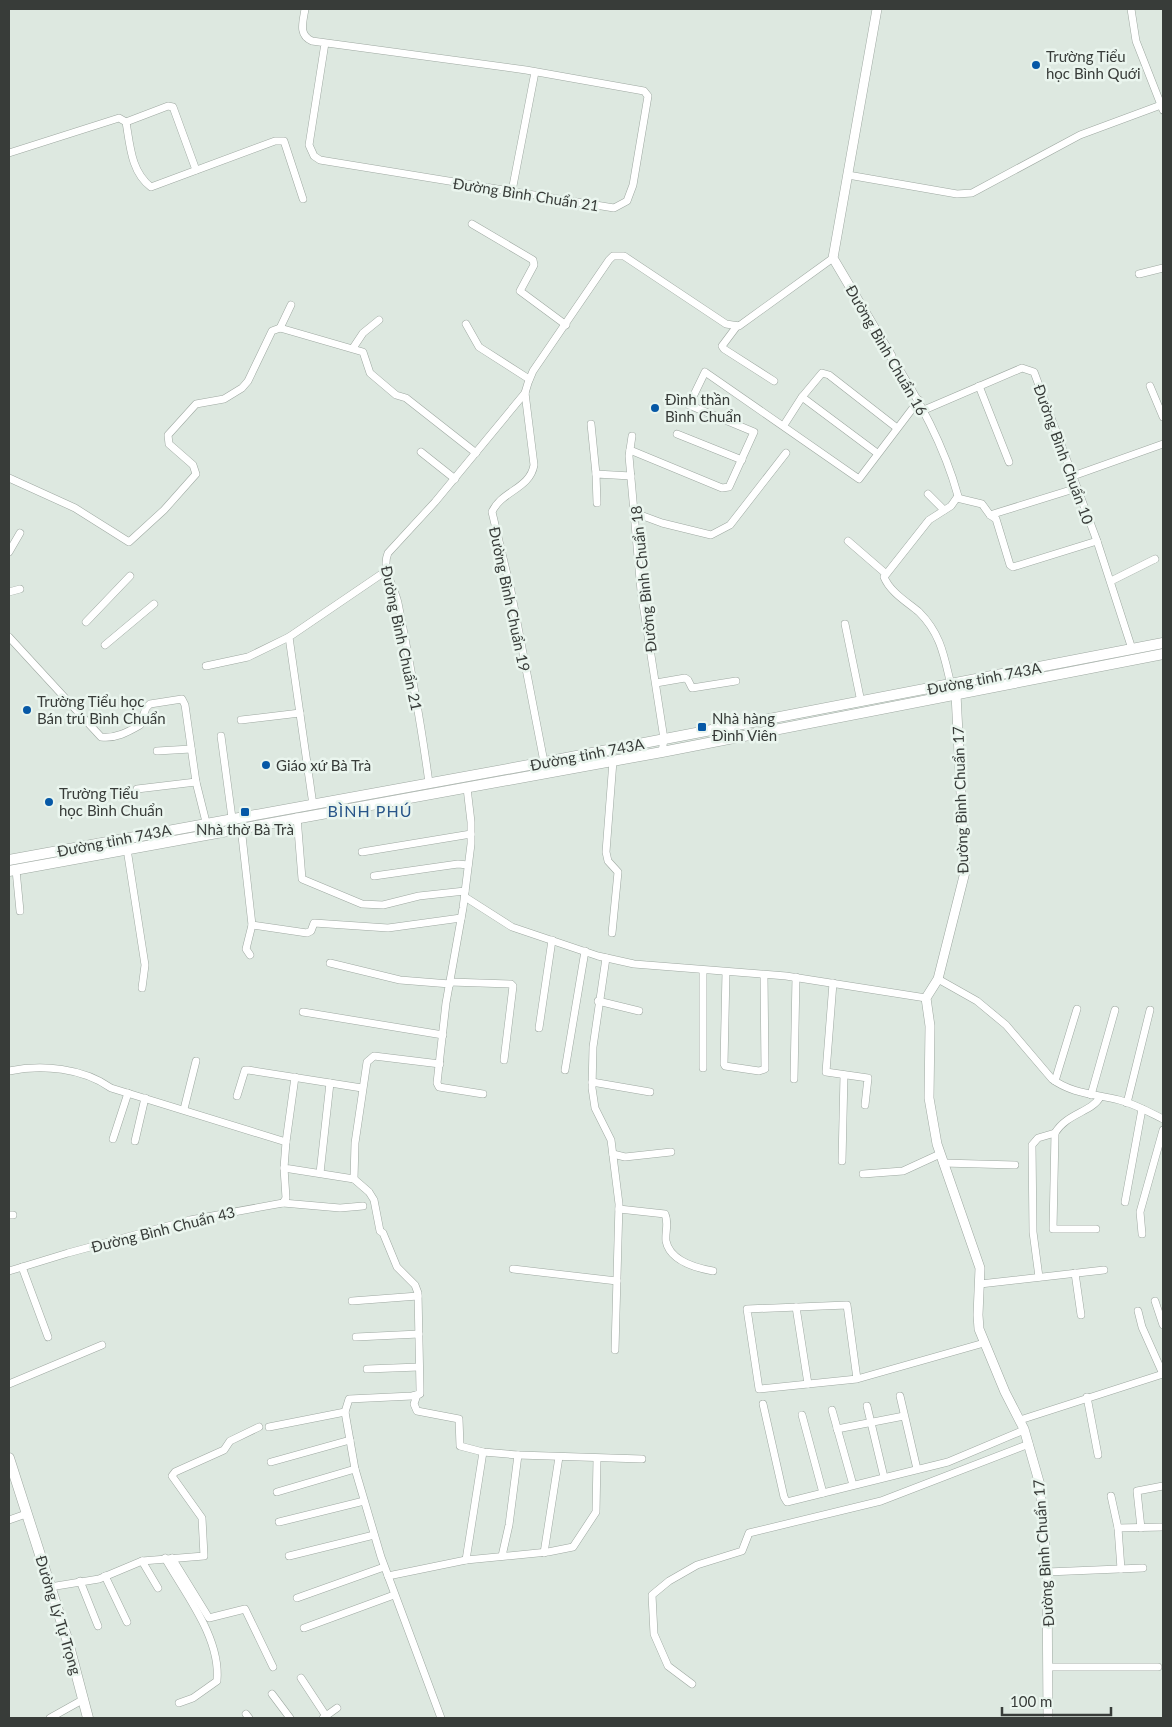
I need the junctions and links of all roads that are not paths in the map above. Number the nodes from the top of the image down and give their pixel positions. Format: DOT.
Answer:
graph roads {
  1 [pos="305,9"];
  2 [pos="877,9"];
  3 [pos="1131,9"];
  4 [pos="325,43"];
  5 [pos="535,72"];
  6 [pos="1162,107"];
  7 [pos="126,122"];
  8 [pos="9,153"];
  9 [pos="196,170"];
  10 [pos="848,175"];
  11 [pos="512,191"];
  12 [pos="302,199"];
  13 [pos="472,224"];
  14 [pos="833,258"];
  15 [pos="1163,268"];
  16 [pos="1139,274"];
  17 [pos="291,305"];
  18 [pos="379,320"];
  19 [pos="466,324"];
  20 [pos="566,325"];
  21 [pos="737,326"];
  22 [pos="280,328"];
  23 [pos="353,348"];
  24 [pos="891,356"];
  25 [pos="530,380"];
  26 [pos="774,381"];
  27 [pos="979,386"];
  28 [pos="1150,386"];
  29 [pos="525,393"];
  30 [pos="802,397"];
  31 [pos="919,400"];
  32 [pos="924,410"];
  33 [pos="1163,417"];
  34 [pos="591,424"];
  35 [pos="784,425"];
  36 [pos="896,428"];
  37 [pos="677,434"];
  38 [pos="632,436"];
  39 [pos="1163,444"];
  40 [pos="630,450"];
  41 [pos="421,452"];
  42 [pos="476,453"];
  43 [pos="786,453"];
  44 [pos="877,453"];
  45 [pos="742,460"];
  46 [pos="1009,462"];
  47 [pos="596,474"];
  48 [pos="631,476"];
  49 [pos="1073,476"];
  50 [pos="9,478"];
  51 [pos="455,479"];
  52 [pos="1077,488"];
  53 [pos="928,494"];
  54 [pos="957,498"];
  55 [pos="597,503"];
  56 [pos="944,510"];
  57 [pos="635,513"];
  58 [pos="990,515"];
  59 [pos="20,533"];
  60 [pos="848,541"];
  61 [pos="1097,541"];
  62 [pos="9,552"];
  63 [pos="1155,559"];
  64 [pos="386,572"];
  65 [pos="885,573"];
  66 [pos="130,576"];
  67 [pos="1111,581"];
  68 [pos="20,589"];
  69 [pos="9,592"];
  70 [pos="154,604"];
  71 [pos="86,622"];
  72 [pos="845,624"];
  73 [pos="9,637"];
  74 [pos="289,637"];
  75 [pos="1163,642"];
  76 [pos="105,645"];
  77 [pos="1132,649"];
  78 [pos="1113,652"];
  79 [pos="1163,654"];
  80 [pos="1114,664"];
  81 [pos="206,666"];
  82 [pos="736,681"];
  83 [pos="656,682"];
  84 [pos="953,690"];
  85 [pos="861,702"];
  86 [pos="300,713"];
  87 [pos="241,720"];
  88 [pos="222,736"];
  89 [pos="664,739"];
  90 [pos="191,749"];
  91 [pos="157,751"];
  92 [pos="662,752"];
  93 [pos="613,761"];
  94 [pos="544,762"];
  95 [pos="196,782"];
  96 [pos="429,783"];
  97 [pos="467,788"];
  98 [pos="136,789"];
  99 [pos="313,805"];
  100 [pos="297,817"];
  101 [pos="232,818"];
  102 [pos="256,820"];
  103 [pos="206,822"];
  104 [pos="242,827"];
  105 [pos="471,834"];
  106 [pos="127,849"];
  107 [pos="362,852"];
  108 [pos="9,860"];
  109 [pos="468,865"];
  110 [pos="13,870"];
  111 [pos="374,876"];
  112 [pos="465,894"];
  113 [pos="20,912"];
  114 [pos="461,918"];
  115 [pos="252,925"];
  116 [pos="612,933"];
  117 [pos="552,940"];
  118 [pos="585,951"];
  119 [pos="250,955"];
  120 [pos="606,958"];
  121 [pos="330,963"];
  122 [pos="703,971"];
  123 [pos="726,972"];
  124 [pos="764,975"];
  125 [pos="796,977"];
  126 [pos="938,979"];
  127 [pos="450,983"];
  128 [pos="833,983"];
  129 [pos="142,988"];
  130 [pos="926,998"];
  131 [pos="598,1001"];
  132 [pos="1078,1009"];
  133 [pos="1115,1010"];
  134 [pos="1150,1010"];
  135 [pos="639,1011"];
  136 [pos="303,1012"];
  137 [pos="539,1028"];
  138 [pos="443,1035"];
  139 [pos="504,1060"];
  140 [pos="196,1061"];
  141 [pos="440,1064"];
  142 [pos="703,1068"];
  143 [pos="565,1070"];
  144 [pos="9,1071"];
  145 [pos="844,1075"];
  146 [pos="295,1077"];
  147 [pos="794,1078"];
  148 [pos="1055,1081"];
  149 [pos="592,1082"];
  150 [pos="330,1083"];
  151 [pos="362,1088"];
  152 [pos="650,1092"];
  153 [pos="128,1093"];
  154 [pos="483,1094"];
  155 [pos="1090,1095"];
  156 [pos="237,1096"];
  157 [pos="145,1098"];
  158 [pos="1100,1098"];
  159 [pos="1127,1103"];
  160 [pos="865,1105"];
  161 [pos="184,1109"];
  162 [pos="1142,1109"];
  163 [pos="1163,1119"];
  164 [pos="1163,1130"];
  165 [pos="1055,1132"];
  166 [pos="114,1139"];
  167 [pos="135,1142"];
  168 [pos="286,1142"];
  169 [pos="671,1152"];
  170 [pos="613,1154"];
  171 [pos="940,1154"];
  172 [pos="842,1161"];
  173 [pos="943,1163"];
  174 [pos="1015,1165"];
  175 [pos="284,1168"];
  176 [pos="320,1173"];
  177 [pos="864,1174"];
  178 [pos="354,1179"];
  179 [pos="1125,1202"];
  180 [pos="283,1204"];
  181 [pos="363,1206"];
  182 [pos="619,1209"];
  183 [pos="1096,1229"];
  184 [pos="1142,1234"];
  185 [pos="22,1267"];
  186 [pos="513,1269"];
  187 [pos="1104,1270"];
  188 [pos="9,1271"];
  189 [pos="713,1271"];
  190 [pos="1075,1273"];
  191 [pos="1039,1277"];
  192 [pos="617,1281"];
  193 [pos="980,1284"];
  194 [pos="418,1296"];
  195 [pos="352,1301"];
  196 [pos="1155,1301"];
  197 [pos="796,1307"];
  198 [pos="1138,1311"];
  199 [pos="1081,1315"];
  200 [pos="1163,1325"];
  201 [pos="419,1334"];
  202 [pos="48,1337"];
  203 [pos="356,1337"];
  204 [pos="984,1343"];
  205 [pos="102,1345"];
  206 [pos="615,1350"];
  207 [pos="419,1367"];
  208 [pos="367,1369"];
  209 [pos="1163,1374"];
  210 [pos="857,1379"];
  211 [pos="9,1384"];
  212 [pos="808,1384"];
  213 [pos="417,1395"];
  214 [pos="900,1396"];
  215 [pos="1087,1397"];
  216 [pos="763,1404"];
  217 [pos="867,1406"];
  218 [pos="832,1410"];
  219 [pos="345,1412"];
  220 [pos="802,1414"];
  221 [pos="904,1416"];
  222 [pos="1020,1420"];
  223 [pos="871,1422"];
  224 [pos="259,1427"];
  225 [pos="269,1427"];
  226 [pos="838,1428"];
  227 [pos="1024,1430"];
  228 [pos="350,1440"];
  229 [pos="1029,1444"];
  230 [pos="483,1452"];
  231 [pos="518,1455"];
  232 [pos="1098,1455"];
  233 [pos="9,1458"];
  234 [pos="559,1458"];
  235 [pos="597,1459"];
  236 [pos="642,1459"];
  237 [pos="271,1462"];
  238 [pos="355,1469"];
  239 [pos="917,1469"];
  240 [pos="884,1477"];
  241 [pos="853,1485"];
  242 [pos="1163,1486"];
  243 [pos="277,1492"];
  244 [pos="822,1493"];
  245 [pos="1111,1496"];
  246 [pos="364,1501"];
  247 [pos="26,1514"];
  248 [pos="9,1520"];
  249 [pos="279,1522"];
  250 [pos="1163,1527"];
  251 [pos="1118,1528"];
  252 [pos="1141,1528"];
  253 [pos="374,1534"];
  254 [pos="544,1552"];
  255 [pos="289,1556"];
  256 [pos="502,1556"];
  257 [pos="168,1558"];
  258 [pos="466,1560"];
  259 [pos="142,1561"];
  260 [pos="384,1567"];
  261 [pos="1121,1568"];
  262 [pos="1143,1568"];
  263 [pos="1047,1572"];
  264 [pos="105,1576"];
  265 [pos="388,1576"];
  266 [pos="80,1581"];
  267 [pos="50,1587"];
  268 [pos="158,1588"];
  269 [pos="394,1595"];
  270 [pos="297,1598"];
  271 [pos="127,1622"];
  272 [pos="98,1626"];
  273 [pos="304,1628"];
  274 [pos="273,1667"];
  275 [pos="1048,1667"];
  276 [pos="1158,1667"];
  277 [pos="301,1678"];
  278 [pos="692,1684"];
  279 [pos="272,1694"];
  280 [pos="84,1699"];
  281 [pos="179,1703"];
  282 [pos="337,1708"];
  283 [pos="325,1717"];
  284 [pos="50,1718"];
  285 [pos="88,1718"];
  286 [pos="290,1718"];
  287 [pos="441,1718"];
  288 [pos="1048,1718"];
  1 -- 4 [label="street, Đường Bình Chuẩn 21"];
  2 -- 10 [label="street"];
  3 -- 6 [label="street"];
  4 -- 5 [label="street, Đường Bình Chuẩn 21"];
  4 -- 11 [label="street, Đường Bình Chuẩn 21"];
  5 -- 11 [label="street"];
  5 -- 11 [label="street, Đường Bình Chuẩn 21"];
  6 -- 10 [label="street"];
  7 -- 8 [label="street"];
  7 -- 9 [label="street"];
  7 -- 9 [label="street"];
  9 -- 12 [label="street"];
  10 -- 14 [label="street"];
  13 -- 20 [label="street"];
  14 -- 21 [label="street"];
  14 -- 24 [label="street, Đường Bình Chuẩn 16"];
  15 -- 16 [label="street"];
  17 -- 22 [label="street"];
  18 -- 23 [label="street"];
  19 -- 25 [label="street"];
  20 -- 21 [label="street"];
  20 -- 25 [label="street"];
  21 -- 26 [label="street"];
  22 -- 23 [label="street"];
  22 -- 50 [label="street"];
  23 -- 42 [label="street"];
  24 -- 31 [label="street, Đường Bình Chuẩn 16"];
  25 -- 29 [label="street"];
  27 -- 32 [label="street, Đường Bình Chuẩn 10"];
  27 -- 46 [label="street"];
  27 -- 49 [label="street, Đường Bình Chuẩn 10"];
  28 -- 33 [label="street"];
  29 -- 42 [label="street, Đường Bình Chuẩn 21"];
  29 -- 94 [label="street, Đường Bình Chuẩn 19"];
  30 -- 35 [label="street"];
  30 -- 36 [label="street"];
  30 -- 44 [label="street"];
  31 -- 32 [label="street, Đường Bình Chuẩn 16"];
  31 -- 36 [label="street"];
  32 -- 54 [label="street, Đường Bình Chuẩn 16"];
  34 -- 47 [label="street"];
  35 -- 44 [label="street"];
  35 -- 45 [label="street"];
  36 -- 44 [label="street"];
  37 -- 45 [label="street"];
  38 -- 40 [label="street, Đường Bình Chuẩn 18"];
  39 -- 49 [label="street"];
  40 -- 45 [label="street"];
  40 -- 48 [label="street, Đường Bình Chuẩn 18"];
  41 -- 51 [label="street"];
  42 -- 51 [label="street, Đường Bình Chuẩn 21"];
  43 -- 57 [label="street"];
  47 -- 48 [label="street"];
  47 -- 55 [label="street"];
  48 -- 57 [label="street, Đường Bình Chuẩn 18"];
  49 -- 52 [label="street, Đường Bình Chuẩn 10"];
  51 -- 64 [label="street, Đường Bình Chuẩn 21"];
  52 -- 58 [label="street"];
  52 -- 61 [label="street, Đường Bình Chuẩn 10"];
  53 -- 56 [label="street"];
  54 -- 56 [label="street"];
  54 -- 58 [label="street"];
  56 -- 65 [label="street"];
  57 -- 83 [label="street, Đường Bình Chuẩn 18"];
  58 -- 61 [label="street"];
  59 -- 62 [label="street"];
  60 -- 65 [label="street"];
  61 -- 67 [label="street, Đường Bình Chuẩn 10"];
  63 -- 67 [label="street"];
  64 -- 74 [label="street"];
  64 -- 96 [label="street, Đường Bình Chuẩn 21"];
  65 -- 84 [label="street"];
  66 -- 71 [label="street"];
  67 -- 77 [label="street, Đường Bình Chuẩn 10"];
  68 -- 69 [label="street"];
  70 -- 76 [label="street"];
  72 -- 85 [label="street"];
  73 -- 90 [label="street"];
  74 -- 81 [label="street"];
  74 -- 86 [label="street"];
  75 -- 77 [label="main road, Đường tỉnh 743A"];
  77 -- 78 [label="main road, Đường tỉnh 743A"];
  78 -- 80 [label="main road"];
  78 -- 84 [label="main road, Đường tỉnh 743A"];
  79 -- 80 [label="main road, Đường tỉnh 743A"];
  80 -- 84 [label="main road, Đường tỉnh 743A"];
  82 -- 83 [label="street"];
  83 -- 89 [label="street, Đường Bình Chuẩn 18"];
  84 -- 85 [label="main road, Đường tỉnh 743A"];
  84 -- 92 [label="main road, Đường tỉnh 743A"];
  84 -- 126 [label="street, Đường Bình Chuẩn 17"];
  85 -- 89 [label="main road, Đường tỉnh 743A"];
  86 -- 87 [label="street"];
  86 -- 99 [label="street"];
  88 -- 101 [label="street"];
  89 -- 92 [label="street, Đường Bình Chuẩn 18"];
  89 -- 94 [label="main road, Đường tỉnh 743A"];
  90 -- 91 [label="street"];
  90 -- 95 [label="street"];
  92 -- 93 [label="main road, Đường tỉnh 743A"];
  93 -- 97 [label="main road, Đường tỉnh 743A"];
  93 -- 116 [label="street"];
  94 -- 96 [label="main road, Đường tỉnh 743A"];
  95 -- 98 [label="street"];
  95 -- 103 [label="street"];
  96 -- 99 [label="main road, Đường tỉnh 743A"];
  97 -- 100 [label="main road, Đường tỉnh 743A"];
  97 -- 105 [label="street"];
  99 -- 102 [label="main road, Đường tỉnh 743A"];
  100 -- 102 [label="main road, Đường tỉnh 743A"];
  100 -- 112 [label="street"];
  101 -- 102 [label="main road, Đường tỉnh 743A"];
  101 -- 103 [label="main road, Đường tỉnh 743A"];
  102 -- 104 [label="main road, Đường tỉnh 743A"];
  103 -- 108 [label="main road, Đường tỉnh 743A"];
  104 -- 106 [label="main road, Đường tỉnh 743A"];
  104 -- 115 [label="street"];
  105 -- 107 [label="street"];
  105 -- 109 [label="street"];
  106 -- 110 [label="main road, Đường tỉnh 743A"];
  106 -- 129 [label="street"];
  109 -- 111 [label="street"];
  109 -- 112 [label="street"];
  110 -- 113 [label="street"];
  112 -- 114 [label="street"];
  112 -- 117 [label="street"];
  114 -- 115 [label="street"];
  114 -- 127 [label="street"];
  115 -- 119 [label="street"];
  117 -- 118 [label="street"];
  117 -- 137 [label="street"];
  118 -- 120 [label="street"];
  118 -- 143 [label="street"];
  120 -- 122 [label="street"];
  120 -- 131 [label="street"];
  121 -- 127 [label="street"];
  122 -- 123 [label="street"];
  122 -- 142 [label="street"];
  123 -- 124 [label="street"];
  123 -- 124 [label="street"];
  124 -- 125 [label="street"];
  125 -- 128 [label="street"];
  125 -- 147 [label="street"];
  126 -- 130 [label="street, Đường Bình Chuẩn 17"];
  126 -- 148 [label="street"];
  127 -- 138 [label="street"];
  127 -- 139 [label="street"];
  128 -- 130 [label="street"];
  128 -- 145 [label="street"];
  130 -- 171 [label="street, Đường Bình Chuẩn 17"];
  131 -- 135 [label="street"];
  131 -- 149 [label="street"];
  132 -- 148 [label="street"];
  133 -- 155 [label="street"];
  134 -- 159 [label="street"];
  136 -- 138 [label="street"];
  138 -- 141 [label="street"];
  140 -- 161 [label="street"];
  141 -- 151 [label="street"];
  141 -- 154 [label="street"];
  144 -- 153 [label="street"];
  145 -- 160 [label="street"];
  145 -- 172 [label="street"];
  146 -- 150 [label="street"];
  146 -- 156 [label="street"];
  146 -- 168 [label="street"];
  148 -- 155 [label="street"];
  149 -- 152 [label="street"];
  149 -- 170 [label="street"];
  150 -- 151 [label="street"];
  150 -- 176 [label="street"];
  151 -- 178 [label="street"];
  153 -- 157 [label="street"];
  153 -- 166 [label="street"];
  155 -- 158 [label="street"];
  157 -- 161 [label="street"];
  157 -- 167 [label="street"];
  158 -- 159 [label="street"];
  158 -- 165 [label="street"];
  159 -- 162 [label="street"];
  161 -- 168 [label="street"];
  162 -- 163 [label="street"];
  162 -- 179 [label="street"];
  164 -- 184 [label="street"];
  165 -- 183 [label="street"];
  165 -- 191 [label="street"];
  168 -- 175 [label="street"];
  169 -- 170 [label="street"];
  170 -- 182 [label="street"];
  171 -- 173 [label="street, Đường Bình Chuẩn 17"];
  171 -- 177 [label="street"];
  173 -- 174 [label="street"];
  173 -- 193 [label="street, Đường Bình Chuẩn 17"];
  175 -- 176 [label="street"];
  175 -- 180 [label="street"];
  176 -- 178 [label="street"];
  178 -- 194 [label="street"];
  180 -- 181 [label="street, Đường Bình Chuẩn 43"];
  180 -- 185 [label="street, Đường Bình Chuẩn 43"];
  182 -- 189 [label="street"];
  182 -- 192 [label="street"];
  185 -- 188 [label="street, Đường Bình Chuẩn 43"];
  185 -- 202 [label="street"];
  186 -- 192 [label="street"];
  187 -- 190 [label="street"];
  190 -- 191 [label="street"];
  190 -- 199 [label="street"];
  191 -- 193 [label="street"];
  192 -- 206 [label="street"];
  193 -- 204 [label="street, Đường Bình Chuẩn 17"];
  194 -- 195 [label="street"];
  194 -- 201 [label="street"];
  196 -- 200 [label="street"];
  197 -- 210 [label="street"];
  197 -- 212 [label="street"];
  197 -- 212 [label="street"];
  198 -- 209 [label="street"];
  201 -- 203 [label="street"];
  201 -- 207 [label="street"];
  204 -- 210 [label="street"];
  204 -- 222 [label="street, Đường Bình Chuẩn 17"];
  205 -- 211 [label="street"];
  207 -- 208 [label="street"];
  207 -- 213 [label="street"];
  209 -- 215 [label="street"];
  210 -- 212 [label="street"];
  213 -- 219 [label="street"];
  213 -- 230 [label="street"];
  214 -- 221 [label="street"];
  215 -- 222 [label="street"];
  215 -- 232 [label="street"];
  216 -- 244 [label="street"];
  217 -- 223 [label="street"];
  218 -- 226 [label="street"];
  219 -- 225 [label="street"];
  219 -- 228 [label="street"];
  220 -- 244 [label="street"];
  221 -- 223 [label="street"];
  221 -- 239 [label="street"];
  222 -- 227 [label="street, Đường Bình Chuẩn 17"];
  223 -- 226 [label="street"];
  223 -- 240 [label="street"];
  224 -- 257 [label="street"];
  226 -- 241 [label="street"];
  227 -- 229 [label="street, Đường Bình Chuẩn 17"];
  227 -- 239 [label="street"];
  228 -- 237 [label="street"];
  228 -- 238 [label="street"];
  229 -- 263 [label="street, Đường Bình Chuẩn 17"];
  229 -- 278 [label="street"];
  230 -- 231 [label="street"];
  230 -- 258 [label="street"];
  231 -- 234 [label="street"];
  231 -- 256 [label="street"];
  233 -- 247 [label="main road, Đường Lý Tự Trọng"];
  234 -- 235 [label="street"];
  234 -- 254 [label="street"];
  235 -- 236 [label="street"];
  235 -- 254 [label="street"];
  238 -- 243 [label="street"];
  238 -- 246 [label="street"];
  239 -- 240 [label="street"];
  240 -- 241 [label="street"];
  241 -- 244 [label="street"];
  242 -- 252 [label="street"];
  245 -- 251 [label="street"];
  246 -- 249 [label="street"];
  246 -- 253 [label="street"];
  247 -- 248 [label="street"];
  247 -- 267 [label="main road, Đường Lý Tự Trọng"];
  250 -- 252 [label="street"];
  251 -- 252 [label="street"];
  251 -- 261 [label="street"];
  253 -- 255 [label="street"];
  253 -- 260 [label="street"];
  254 -- 256 [label="street"];
  256 -- 258 [label="street"];
  257 -- 259 [label="street"];
  257 -- 274 [label="street"];
  257 -- 281 [label="street"];
  258 -- 265 [label="street"];
  259 -- 264 [label="street"];
  259 -- 268 [label="street"];
  260 -- 265 [label="street"];
  260 -- 270 [label="street"];
  261 -- 262 [label="street"];
  261 -- 263 [label="street"];
  263 -- 275 [label="street, Đường Bình Chuẩn 17"];
  264 -- 266 [label="street"];
  264 -- 271 [label="street"];
  265 -- 269 [label="street"];
  266 -- 267 [label="street"];
  266 -- 272 [label="street"];
  267 -- 280 [label="main road, Đường Lý Tự Trọng"];
  269 -- 273 [label="street"];
  269 -- 287 [label="street"];
  275 -- 276 [label="street"];
  275 -- 288 [label="street, Đường Bình Chuẩn 17"];
  277 -- 283 [label="street"];
  279 -- 286 [label="street"];
  280 -- 284 [label="street"];
  280 -- 285 [label="main road, Đường Lý Tự Trọng"];
  282 -- 283 [label="street"];
}
